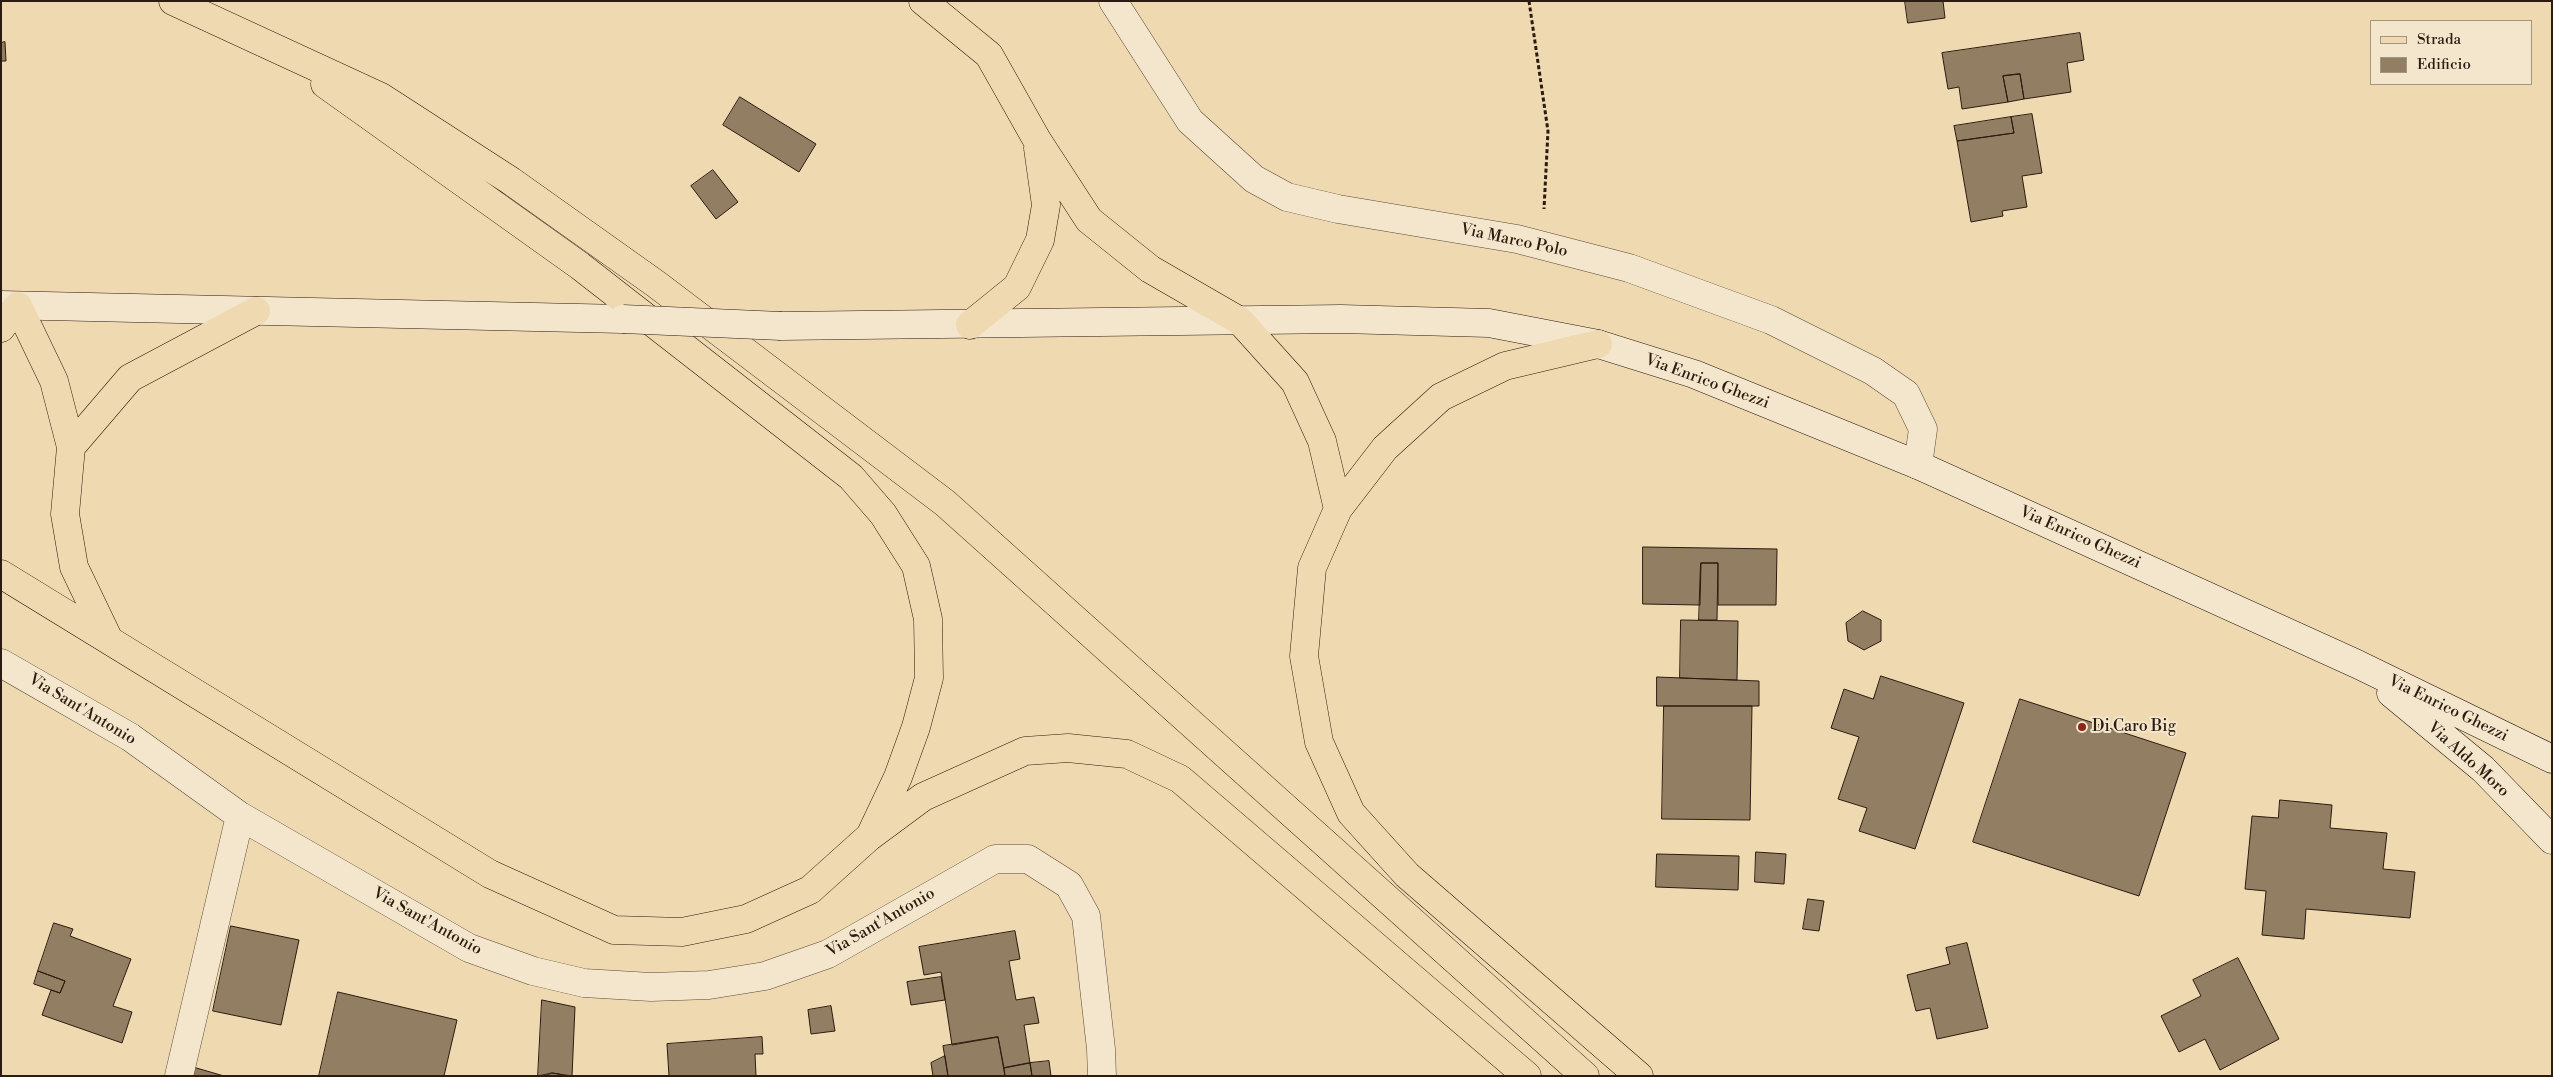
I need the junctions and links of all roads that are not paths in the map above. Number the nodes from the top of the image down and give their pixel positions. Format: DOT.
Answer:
graph roads {
  1 [pos="173,1"];
  2 [pos="923,1"];
  3 [pos="1113,1"];
  4 [pos="269,44"];
  5 [pos="1037,140"];
  6 [pos="10,306"];
  7 [pos="256,311"];
  8 [pos="1240,321"];
  9 [pos="970,325"];
  10 [pos="1,328"];
  11 [pos="1598,344"];
  12 [pos="71,447"];
  13 [pos="1918,464"];
  14 [pos="1338,510"];
  15 [pos="1,574"];
  16 [pos="109,640"];
  17 [pos="1,663"];
  18 [pos="2357,664"];
  19 [pos="2552,760"];
  20 [pos="240,816"];
  21 [pos="869,837"];
  22 [pos="2552,840"];
  23 [pos="179,1076"];
  24 [pos="1102,1076"];
  25 [pos="1527,1076"];
  26 [pos="1585,1076"];
  27 [pos="1639,1076"];
  1 -- 4 [label="main road"];
  2 -- 5 [label="main road"];
  3 -- 13 [label="street, Via Marco Polo"];
  4 -- 21 [label="main road"];
  4 -- 26 [label="main road"];
  5 -- 8 [label="main road"];
  5 -- 9 [label="main road"];
  6 -- 7 [label="street, Via Enrico Ghezzi"];
  6 -- 10 [label="main road"];
  6 -- 12 [label="main road"];
  7 -- 9 [label="street, Via Enrico Ghezzi, bridge"];
  7 -- 12 [label="main road"];
  8 -- 9 [label="street, Via Enrico Ghezzi"];
  8 -- 11 [label="street, Via Enrico Ghezzi"];
  8 -- 14 [label="main road"];
  11 -- 13 [label="street, Via Enrico Ghezzi"];
  11 -- 14 [label="main road"];
  12 -- 16 [label="main road"];
  13 -- 18 [label="street, Via Enrico Ghezzi"];
  14 -- 27 [label="main road"];
  15 -- 16 [label="main road"];
  16 -- 21 [label="main road"];
  17 -- 20 [label="street, Via Sant'Antonio"];
  18 -- 19 [label="street, Via Enrico Ghezzi"];
  18 -- 22 [label="street, Via Aldo Moro"];
  20 -- 23 [label="street"];
  20 -- 24 [label="street, Via Sant'Antonio"];
  21 -- 25 [label="main road"];
}
